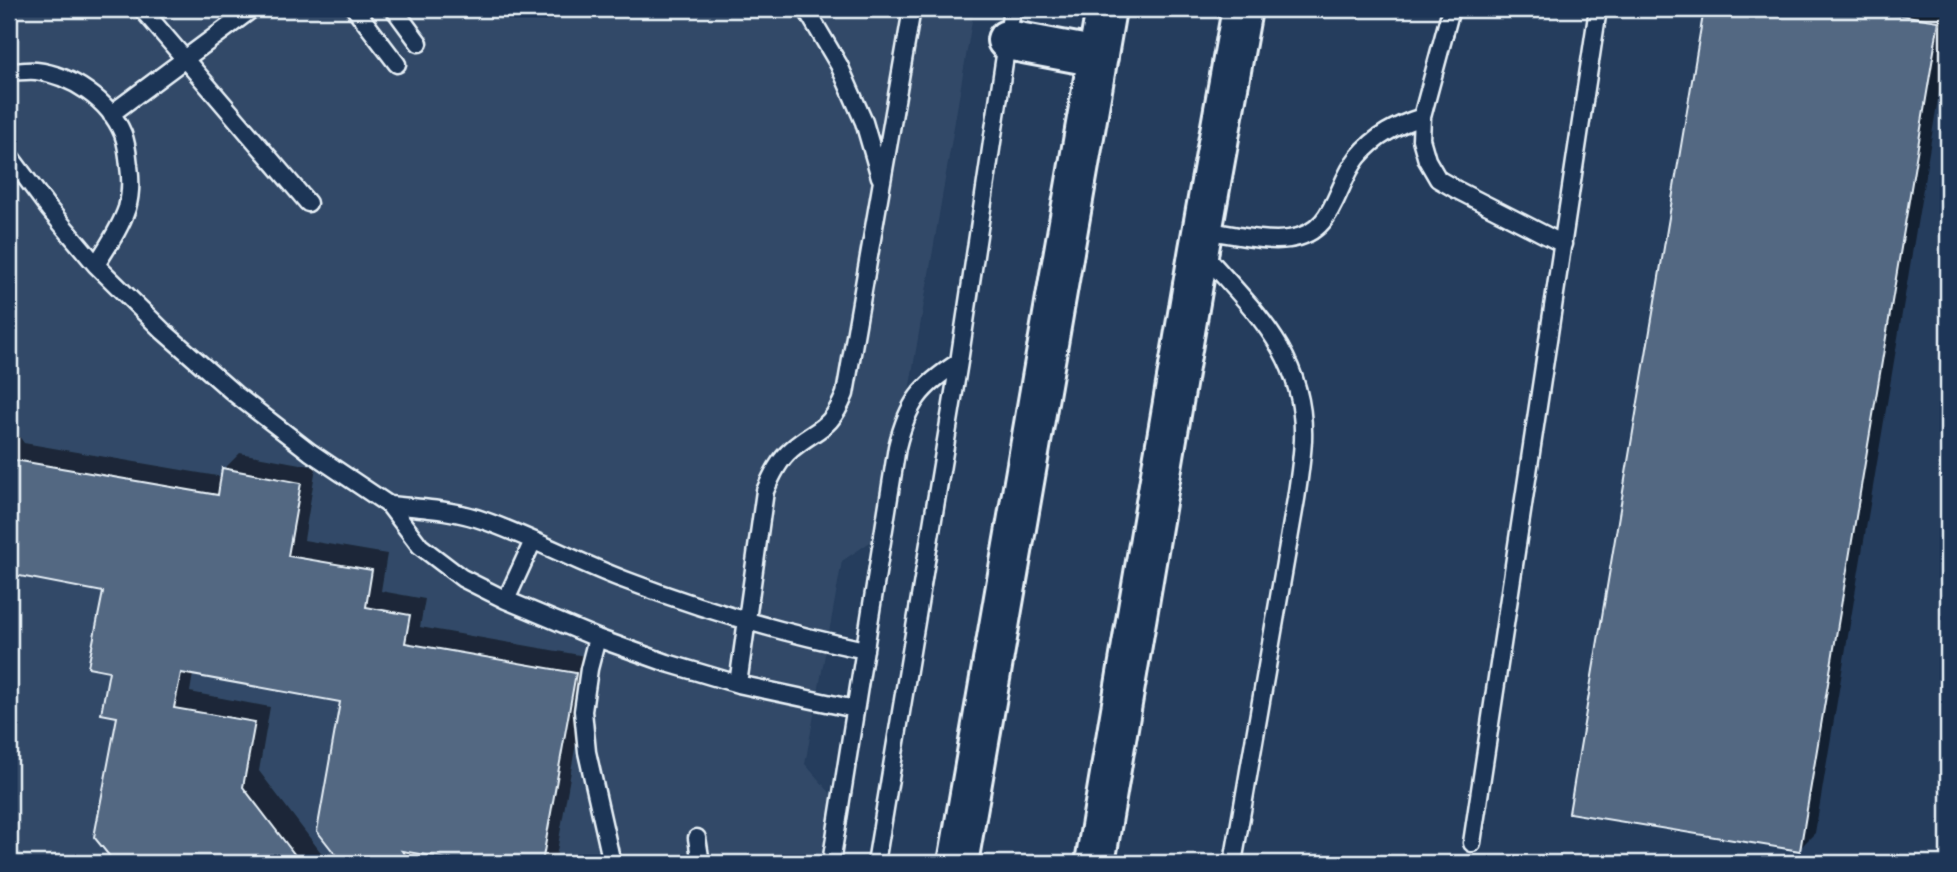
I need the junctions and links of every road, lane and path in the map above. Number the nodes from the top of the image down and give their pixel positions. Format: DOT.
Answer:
graph roads {
  1 [pos="142,9"];
  2 [pos="252,9"];
  3 [pos="355,9"];
  4 [pos="394,9"];
  5 [pos="806,9"];
  6 [pos="912,9"];
  7 [pos="1107,9"];
  8 [pos="1242,9"];
  9 [pos="1451,9"];
  10 [pos="1598,9"];
  11 [pos="1010,24"];
  12 [pos="419,43"];
  13 [pos="1098,57"];
  14 [pos="185,58"];
  15 [pos="397,64"];
  16 [pos="9,72"];
  17 [pos="111,114"];
  18 [pos="1422,117"];
  19 [pos="9,155"];
  20 [pos="881,183"];
  21 [pos="308,203"];
  22 [pos="1201,239"];
  23 [pos="1563,244"];
  24 [pos="96,265"];
  25 [pos="959,362"];
  26 [pos="389,505"];
  27 [pos="533,541"];
  28 [pos="506,600"];
  29 [pos="746,622"];
  30 [pos="597,638"];
  31 [pos="865,650"];
  32 [pos="738,684"];
  33 [pos="855,709"];
  34 [pos="697,838"];
  35 [pos="1472,843"];
  36 [pos="612,863"];
  37 [pos="701,863"];
  38 [pos="831,863"];
  39 [pos="876,863"];
  40 [pos="958,863"];
  41 [pos="1094,863"];
  42 [pos="1233,863"];
  1 -- 14 [label="lane"];
  2 -- 14 [label="lane"];
  3 -- 15 [label="lane"];
  4 -- 12 [label="lane"];
  5 -- 20 [label="lane"];
  6 -- 20 [label="lane"];
  7 -- 13 [label="main road"];
  8 -- 22 [label="main road"];
  9 -- 18 [label="lane"];
  10 -- 23 [label="lane"];
  11 -- 13 [label="main road"];
  11 -- 25 [label="lane"];
  13 -- 40 [label="main road"];
  14 -- 17 [label="lane"];
  14 -- 21 [label="lane"];
  16 -- 17 [label="lane"];
  17 -- 24 [label="lane"];
  18 -- 22 [label="lane"];
  18 -- 23 [label="lane"];
  19 -- 24 [label="lane"];
  20 -- 29 [label="lane"];
  22 -- 41 [label="main road"];
  22 -- 42 [label="lane"];
  23 -- 35 [label="lane"];
  24 -- 26 [label="lane"];
  25 -- 31 [label="lane"];
  25 -- 39 [label="lane"];
  26 -- 27 [label="lane"];
  26 -- 28 [label="lane"];
  27 -- 28 [label="lane"];
  27 -- 29 [label="lane"];
  28 -- 30 [label="lane"];
  29 -- 31 [label="lane"];
  29 -- 32 [label="lane"];
  30 -- 32 [label="lane"];
  30 -- 36 [label="lane"];
  31 -- 33 [label="lane"];
  32 -- 33 [label="lane"];
  33 -- 38 [label="lane"];
  34 -- 37 [label="lane"];
}
